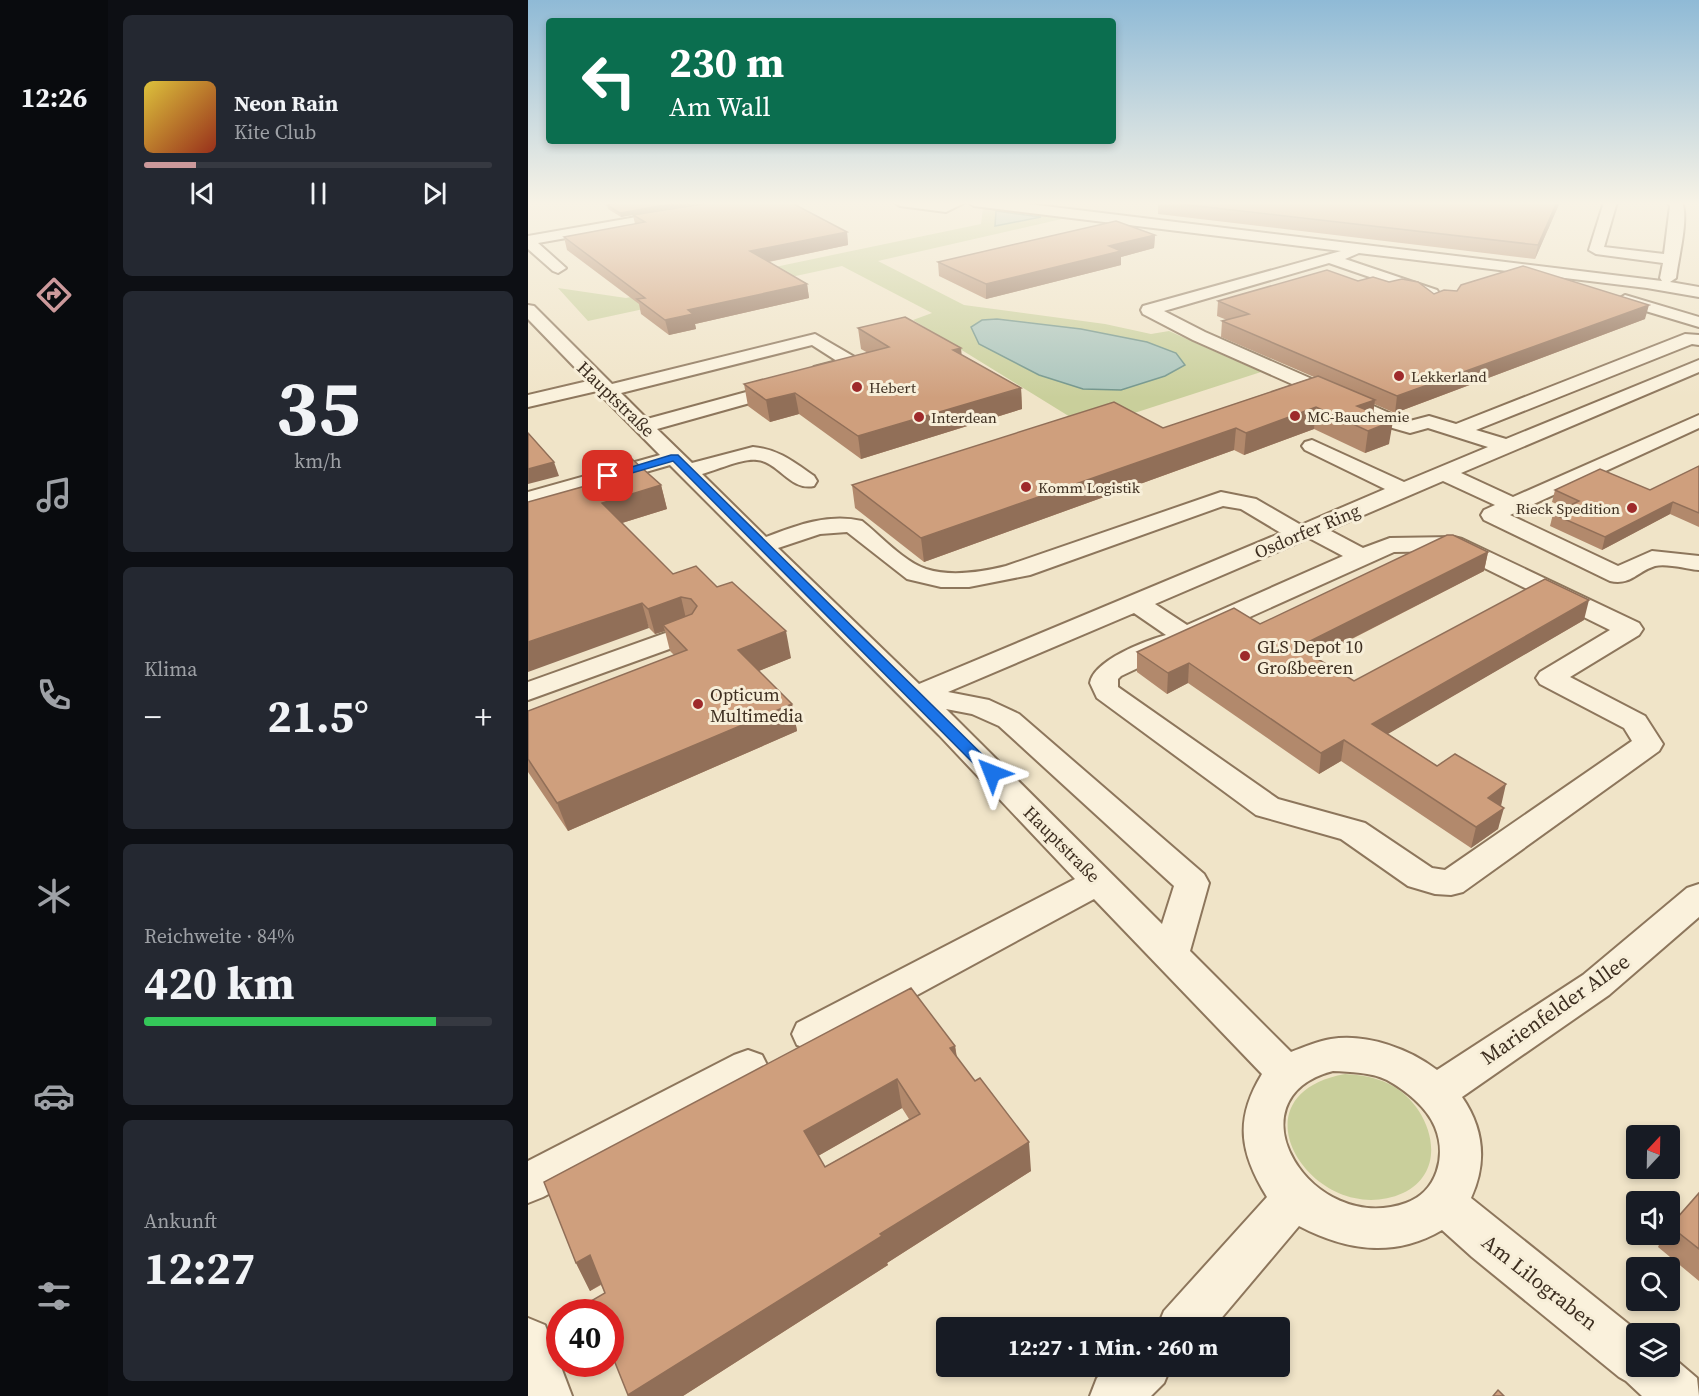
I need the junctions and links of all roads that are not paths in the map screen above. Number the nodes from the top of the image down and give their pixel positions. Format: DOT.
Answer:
graph roads {
  1 [pos="1302,267"];
  2 [pos="1354,267"];
  3 [pos="1530,267"];
  4 [pos="1550,267"];
  5 [pos="1669,267"];
  6 [pos="1667,282"];
  7 [pos="1699,292"];
  8 [pos="1449,300"];
  9 [pos="1625,300"];
  10 [pos="528,310"];
  11 [pos="549,333"];
  12 [pos="1697,334"];
  13 [pos="528,337"];
  14 [pos="1699,365"];
  15 [pos="706,366"];
  16 [pos="604,387"];
  17 [pos="745,399"];
  18 [pos="528,401"];
  19 [pos="1699,421"];
  20 [pos="644,426"];
  21 [pos="1458,430"];
  22 [pos="1312,446"];
  23 [pos="1508,446"];
  24 [pos="682,464"];
  25 [pos="1444,473"];
  26 [pos="806,481"];
  27 [pos="1404,490"];
  28 [pos="528,499"];
  29 [pos="1514,506"];
  30 [pos="1305,532"];
  31 [pos="762,546"];
  32 [pos="1362,557"];
  33 [pos="1699,563"];
  34 [pos="1136,603"];
  35 [pos="688,633"];
  36 [pos="1185,636"];
  37 [pos="528,692"];
  38 [pos="915,696"];
  39 [pos="1099,881"];
  40 [pos="1699,897"];
  41 [pos="1171,954"];
  42 [pos="811,1034"];
  43 [pos="748,1067"];
  44 [pos="1287,1074"];
  45 [pos="1435,1093"];
  46 [pos="528,1183"];
  47 [pos="1296,1197"];
  48 [pos="1444,1203"];
  49 [pos="1191,1317"];
  50 [pos="528,1342"];
  51 [pos="1626,1352"];
  52 [pos="1135,1377"];
  53 [pos="1657,1377"];
  54 [pos="547,1396"];
  55 [pos="1114,1396"];
  56 [pos="1679,1396"];
  1 -- 21 [label="street"];
  2 -- 8 [label="street"];
  3 -- 6 [label="street"];
  4 -- 6 [label="street"];
  5 -- 6 [label="street"];
  6 -- 7 [label="street"];
  9 -- 12 [label="street"];
  10 -- 11 [label="street, Hauptstraße"];
  11 -- 13 [label="street"];
  11 -- 16 [label="street, Hauptstraße"];
  12 -- 21 [label="street"];
  14 -- 23 [label="street, Osdorfer Ring"];
  15 -- 16 [label="street"];
  15 -- 17 [label="street"];
  15 -- 17 [label="street"];
  16 -- 18 [label="street"];
  16 -- 20 [label="street, Hauptstraße"];
  17 -- 20 [label="street"];
  19 -- 29 [label="street"];
  20 -- 24 [label="street, Hauptstraße"];
  21 -- 23 [label="street"];
  22 -- 27 [label="street"];
  23 -- 25 [label="street, Osdorfer Ring"];
  24 -- 26 [label="street"];
  24 -- 28 [label="street"];
  24 -- 31 [label="street, Hauptstraße"];
  25 -- 27 [label="street, Osdorfer Ring"];
  25 -- 29 [label="street"];
  27 -- 30 [label="street, Osdorfer Ring"];
  29 -- 33 [label="street"];
  30 -- 31 [label="street"];
  30 -- 32 [label="street"];
  30 -- 34 [label="street, Osdorfer Ring"];
  31 -- 38 [label="street, Hauptstraße"];
  32 -- 36 [label="street"];
  32 -- 36 [label="street"];
  34 -- 36 [label="street"];
  34 -- 38 [label="street, Osdorfer Ring"];
  35 -- 37 [label="street"];
  38 -- 39 [label="street, Hauptstraße"];
  38 -- 41 [label="street"];
  39 -- 41 [label="street, Hauptstraße"];
  39 -- 42 [label="street"];
  40 -- 45 [label="street, Marienfelder Allee"];
  41 -- 44 [label="street, Hauptstraße"];
  43 -- 46 [label="street"];
  44 -- 45 [label="street"];
  44 -- 47 [label="street"];
  45 -- 48 [label="street"];
  47 -- 48 [label="street"];
  47 -- 49 [label="street"];
  48 -- 51 [label="street, Am Lilograben"];
  50 -- 54 [label="street"];
  52 -- 55 [label="street"];
  53 -- 56 [label="street"];
}
